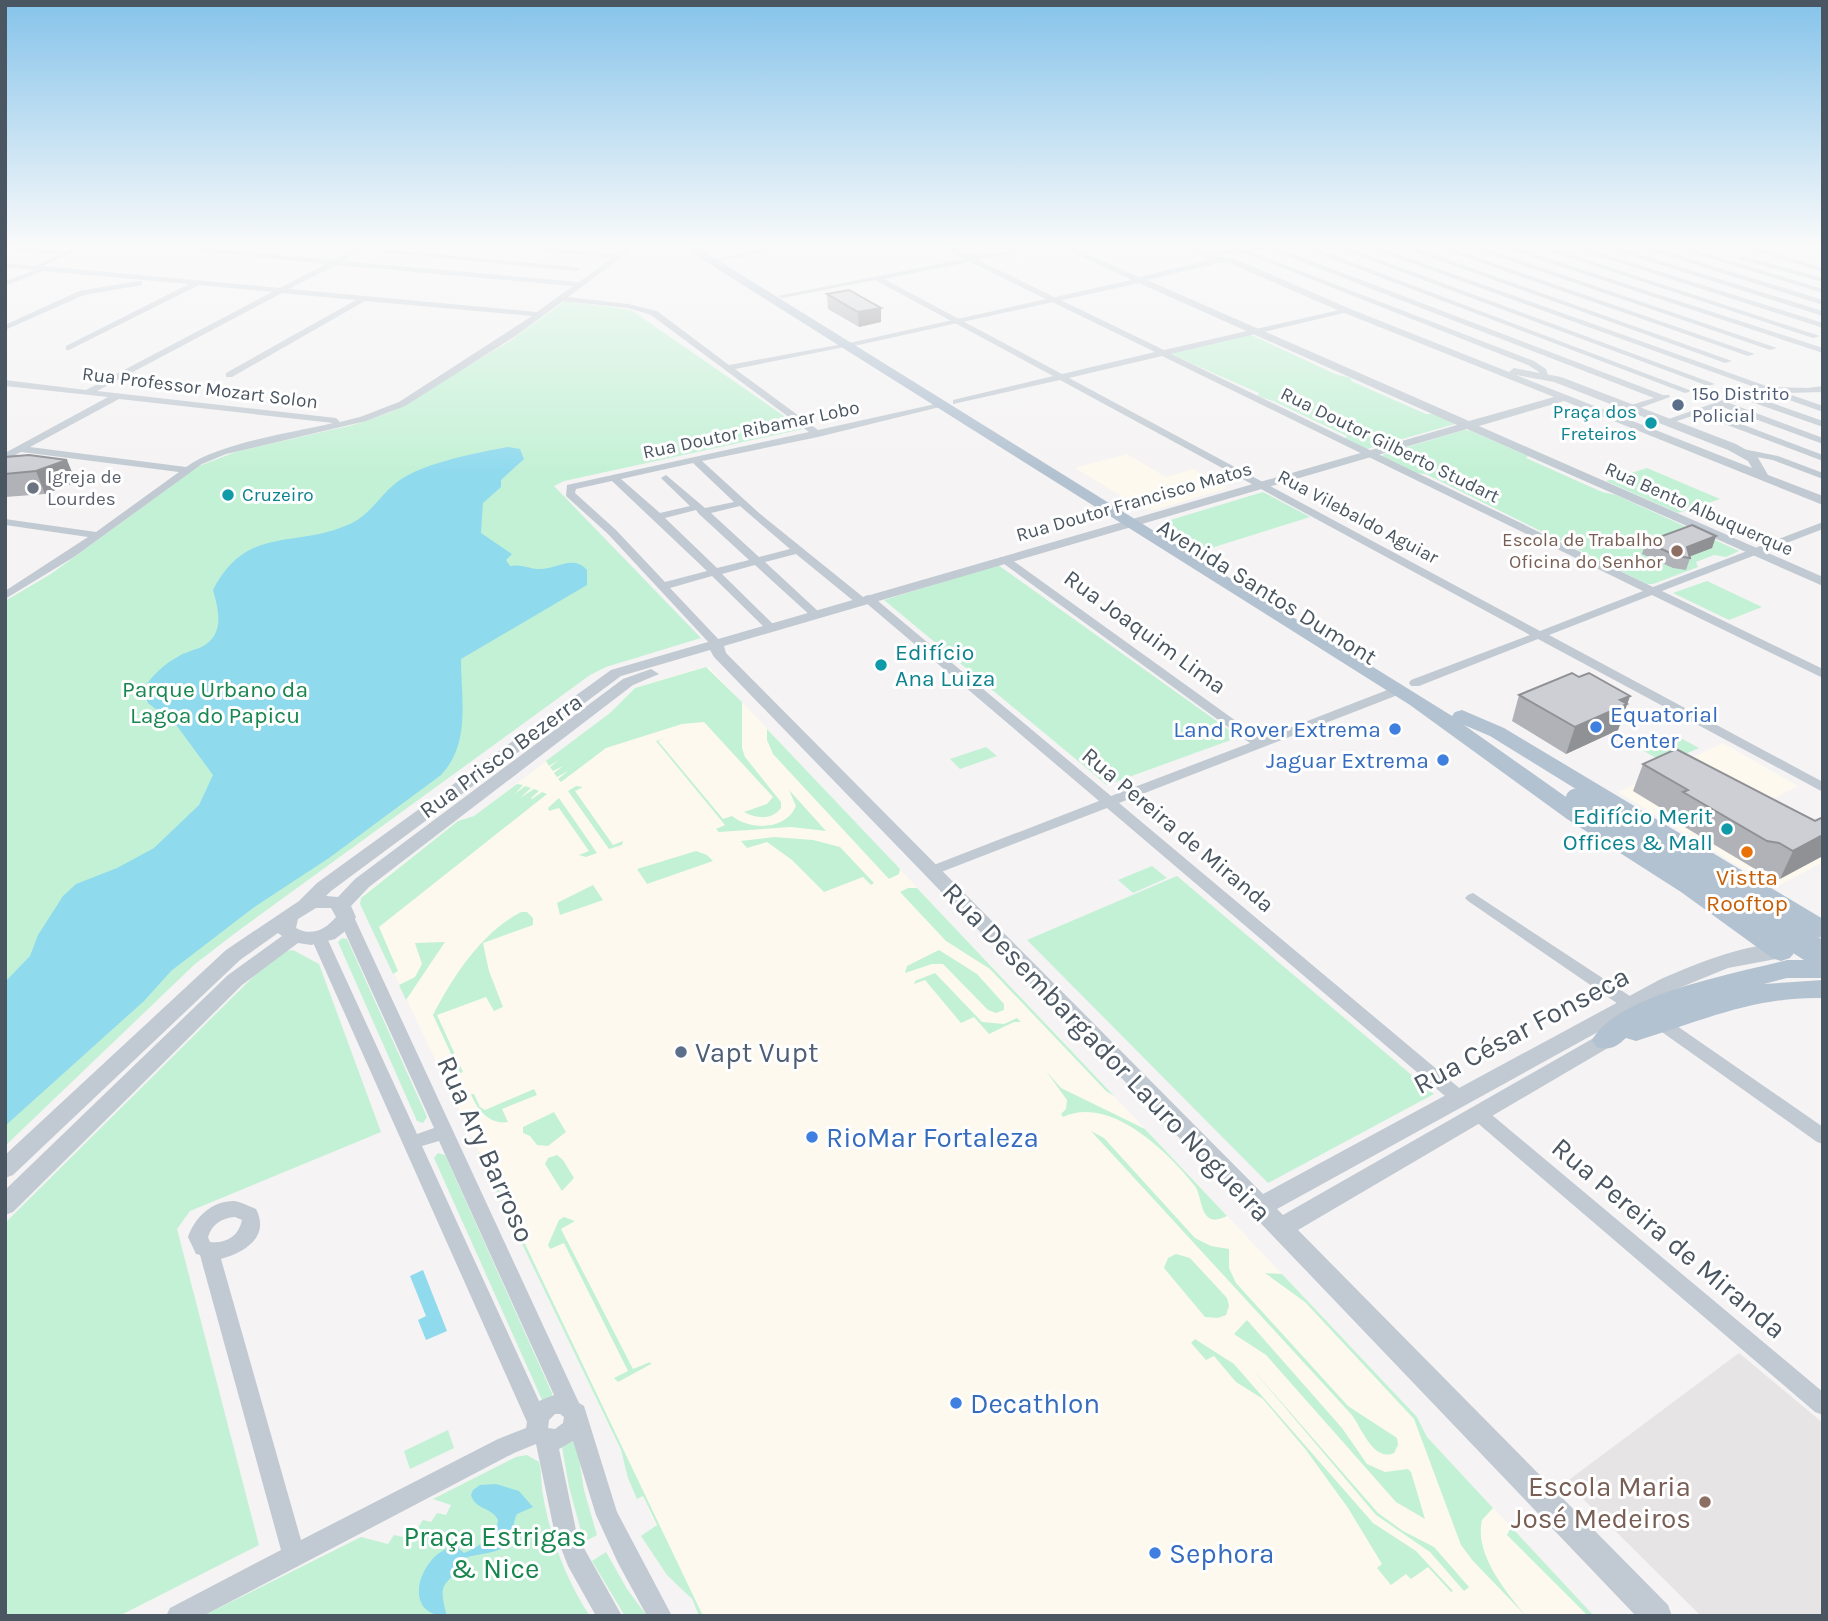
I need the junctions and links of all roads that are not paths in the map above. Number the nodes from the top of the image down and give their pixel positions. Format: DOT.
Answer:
graph roads {
  1 [pos="121,322"];
  2 [pos="220,322"];
  3 [pos="323,322"];
  4 [pos="531,322"];
  5 [pos="666,322"];
  6 [pos="816,322"];
  7 [pos="819,322"];
  8 [pos="956,322"];
  9 [pos="960,322"];
  10 [pos="1095,322"];
  11 [pos="1231,322"];
  12 [pos="1293,322"];
  13 [pos="1374,322"];
  14 [pos="1428,322"];
  15 [pos="1464,322"];
  16 [pos="1503,322"];
  17 [pos="1541,322"];
  18 [pos="1581,322"];
  19 [pos="1616,322"];
  20 [pos="1657,322"];
  21 [pos="1695,322"];
  22 [pos="1733,322"];
  23 [pos="1777,322"];
  24 [pos="1252,331"];
  25 [pos="1819,335"];
  26 [pos="1795,342"];
  27 [pos="852,344"];
  28 [pos="69,348"];
  29 [pos="1773,348"];
  30 [pos="1823,351"];
  31 [pos="1159,353"];
  32 [pos="1751,354"];
  33 [pos="1728,361"];
  34 [pos="730,367"];
  35 [pos="1492,369"];
  36 [pos="1726,373"];
  37 [pos="1544,374"];
  38 [pos="229,375"];
  39 [pos="1062,377"];
  40 [pos="1711,384"];
  41 [pos="5,386"];
  42 [pos="1771,388"];
  43 [pos="1688,391"];
  44 [pos="1821,391"];
  45 [pos="84,394"];
  46 [pos="1744,396"];
  47 [pos="114,398"];
  48 [pos="1563,398"];
  49 [pos="1663,398"];
  50 [pos="948,404"];
  51 [pos="1722,404"];
  52 [pos="1634,407"];
  53 [pos="1823,409"];
  54 [pos="1699,411"];
  55 [pos="1668,421"];
  56 [pos="348,422"];
  57 [pos="1823,424"];
  58 [pos="333,426"];
  59 [pos="1467,426"];
  60 [pos="818,434"];
  61 [pos="1823,441"];
  62 [pos="19,449"];
  63 [pos="1743,452"];
  64 [pos="1369,454"];
  65 [pos="5,457"];
  66 [pos="1823,458"];
  67 [pos="694,459"];
  68 [pos="186,470"];
  69 [pos="1823,476"];
  70 [pos="613,477"];
  71 [pos="1762,477"];
  72 [pos="666,478"];
  73 [pos="1263,485"];
  74 [pos="569,489"];
  75 [pos="1823,501"];
  76 [pos="741,503"];
  77 [pos="700,509"];
  78 [pos="658,517"];
  79 [pos="1138,521"];
  80 [pos="5,522"];
  81 [pos="1823,525"];
  82 [pos="98,535"];
  83 [pos="799,550"];
  84 [pos="1753,551"];
  85 [pos="1004,559"];
  86 [pos="756,562"];
  87 [pos="715,573"];
  88 [pos="1823,582"];
  89 [pos="663,586"];
  90 [pos="1654,592"];
  91 [pos="5,597"];
  92 [pos="864,599"];
  93 [pos="816,615"];
  94 [pos="771,628"];
  95 [pos="1542,636"];
  96 [pos="718,649"];
  97 [pos="1823,674"];
  98 [pos="1407,687"];
  99 [pos="1462,716"];
  100 [pos="1259,743"];
  101 [pos="1823,788"];
  102 [pos="1107,803"];
  103 [pos="931,871"];
  104 [pos="1473,898"];
  105 [pos="298,910"];
  106 [pos="343,911"];
  107 [pos="1821,930"];
  108 [pos="294,937"];
  109 [pos="319,938"];
  110 [pos="1781,952"];
  111 [pos="1823,956"];
  112 [pos="1823,969"];
  113 [pos="1823,989"];
  114 [pos="1630,1004"];
  115 [pos="1658,1021"];
  116 [pos="1606,1040"];
  117 [pos="1458,1097"];
  118 [pos="1479,1115"];
  119 [pos="444,1132"];
  120 [pos="1821,1134"];
  121 [pos="413,1142"];
  122 [pos="5,1169"];
  123 [pos="5,1205"];
  124 [pos="1260,1208"];
  125 [pos="1280,1229"];
  126 [pos="209,1251"];
  127 [pos="1823,1405"];
  128 [pos="574,1412"];
  129 [pos="540,1430"];
  130 [pos="294,1555"];
  131 [pos="1654,1614"];
  132 [pos="178,1616"];
  133 [pos="610,1616"];
  134 [pos="660,1616"];
  1 -- 28 [label="street"];
  2 -- 45 [label="street"];
  3 -- 38 [label="street"];
  4 -- 56 [label="street"];
  5 -- 34 [label="street"];
  6 -- 27 [label="main road, Avenida Santos Dumont"];
  7 -- 27 [label="main road, Avenida Santos Dumont"];
  8 -- 27 [label="street"];
  9 -- 39 [label="street, Rua Vilebaldo Aguiar"];
  10 -- 31 [label="street, Rua Doutor Gilberto Studart"];
  11 -- 24 [label="street, Rua Bento Albuquerque"];
  12 -- 24 [label="street, Rua Doutor Ribamar Lobo"];
  13 -- 35 [label="street"];
  14 -- 37 [label="street"];
  15 -- 49 [label="street"];
  16 -- 43 [label="street"];
  17 -- 40 [label="street"];
  18 -- 36 [label="street"];
  19 -- 33 [label="street"];
  20 -- 32 [label="street"];
  21 -- 29 [label="street"];
  22 -- 26 [label="street"];
  23 -- 25 [label="street"];
  24 -- 31 [label="street, Rua Doutor Ribamar Lobo"];
  24 -- 59 [label="street, Rua Bento Albuquerque"];
  25 -- 26 [label="street"];
  26 -- 29 [label="street"];
  26 -- 30 [label="street"];
  27 -- 34 [label="street"];
  27 -- 50 [label="main road, Avenida Santos Dumont"];
  29 -- 32 [label="street"];
  31 -- 39 [label="street, Rua Doutor Ribamar Lobo"];
  31 -- 64 [label="street, Rua Doutor Gilberto Studart"];
  32 -- 33 [label="street"];
  33 -- 36 [label="street"];
  34 -- 60 [label="street"];
  35 -- 37 [label="street"];
  35 -- 48 [label="street"];
  36 -- 40 [label="street"];
  36 -- 42 [label="street"];
  37 -- 52 [label="street"];
  39 -- 50 [label="street, Rua Doutor Ribamar Lobo"];
  39 -- 73 [label="street, Rua Vilebaldo Aguiar"];
  40 -- 43 [label="street"];
  41 -- 45 [label="street, Rua Professor Mozart Solon"];
  42 -- 44 [label="street"];
  42 -- 46 [label="street"];
  42 -- 53 [label="street"];
  43 -- 49 [label="street"];
  45 -- 47 [label="street, Rua Professor Mozart Solon"];
  46 -- 51 [label="street"];
  46 -- 57 [label="street"];
  47 -- 56 [label="street, Rua Professor Mozart Solon"];
  47 -- 58 [label="street, Rua Professor Mozart Solon"];
  47 -- 62 [label="street"];
  48 -- 59 [label="street, Rua Doutor Francisco Matos"];
  48 -- 71 [label="street"];
  49 -- 52 [label="street"];
  50 -- 60 [label="street, Rua Doutor Ribamar Lobo"];
  50 -- 79 [label="main road, Avenida Santos Dumont"];
  51 -- 54 [label="street"];
  51 -- 61 [label="street"];
  52 -- 55 [label="street"];
  54 -- 55 [label="street"];
  54 -- 66 [label="street"];
  55 -- 63 [label="street"];
  56 -- 58 [label="street"];
  58 -- 68 [label="street"];
  59 -- 64 [label="street, Rua Doutor Francisco Matos"];
  59 -- 84 [label="street, Rua Bento Albuquerque"];
  60 -- 67 [label="street, Rua Doutor Ribamar Lobo"];
  62 -- 65 [label="street"];
  62 -- 68 [label="street"];
  63 -- 69 [label="street"];
  63 -- 71 [label="street"];
  64 -- 73 [label="street, Rua Doutor Francisco Matos"];
  64 -- 90 [label="street, Rua Doutor Gilberto Studart"];
  67 -- 70 [label="street, Rua Doutor Ribamar Lobo"];
  67 -- 76 [label="street, Rua Pereira de Miranda"];
  68 -- 82 [label="street"];
  70 -- 74 [label="street, Rua Doutor Ribamar Lobo"];
  70 -- 78 [label="street"];
  71 -- 75 [label="street"];
  72 -- 77 [label="street"];
  73 -- 79 [label="street, Rua Doutor Francisco Matos"];
  73 -- 95 [label="street, Rua Vilebaldo Aguiar"];
  74 -- 89 [label="street, Rua Desembargador Lauro Nogueira"];
  76 -- 77 [label="street"];
  76 -- 83 [label="street, Rua Pereira de Miranda"];
  77 -- 78 [label="street"];
  77 -- 86 [label="street"];
  78 -- 87 [label="street"];
  79 -- 85 [label="street, Rua Doutor Francisco Matos"];
  79 -- 98 [label="main road, Avenida Santos Dumont"];
  80 -- 82 [label="street"];
  81 -- 84 [label="street"];
  82 -- 91 [label="street"];
  83 -- 86 [label="street"];
  83 -- 92 [label="street, Rua Pereira de Miranda"];
  84 -- 88 [label="street, Rua Bento Albuquerque"];
  84 -- 90 [label="street"];
  85 -- 92 [label="street, Rua Doutor Francisco Matos"];
  85 -- 100 [label="street, Rua Joaquim Lima"];
  86 -- 87 [label="street"];
  86 -- 93 [label="street"];
  87 -- 89 [label="street"];
  87 -- 94 [label="street"];
  89 -- 96 [label="street, Rua Desembargador Lauro Nogueira"];
  90 -- 95 [label="street"];
  90 -- 97 [label="street, Rua Doutor Gilberto Studart"];
  92 -- 93 [label="street, Rua Doutor Francisco Matos"];
  92 -- 102 [label="street, Rua Pereira de Miranda"];
  93 -- 94 [label="street, Rua Doutor Francisco Matos"];
  94 -- 96 [label="street, Rua Doutor Francisco Matos"];
  95 -- 98 [label="street"];
  95 -- 101 [label="street, Rua Vilebaldo Aguiar"];
  96 -- 103 [label="street, Rua Desembargador Lauro Nogueira"];
  96 -- 105 [label="street, Rua Prisco Bezerra"];
  96 -- 106 [label="street, Rua Prisco Bezerra"];
  98 -- 99 [label="main road, Avenida Santos Dumont"];
  98 -- 100 [label="street"];
  98 -- 110 [label="main road, Avenida Santos Dumont"];
  99 -- 107 [label="main road"];
  99 -- 111 [label="main road, Avenida Santos Dumont, bridge"];
  100 -- 102 [label="street"];
  102 -- 103 [label="street"];
  102 -- 117 [label="street, Rua Pereira de Miranda"];
  103 -- 124 [label="street, Rua Desembargador Lauro Nogueira"];
  104 -- 114 [label="street"];
  105 -- 106 [label="street"];
  105 -- 108 [label="street"];
  105 -- 122 [label="street, Rua Prisco Bezerra"];
  106 -- 109 [label="street, Rua Prisco Bezerra"];
  106 -- 119 [label="street, Rua Ary Barroso"];
  107 -- 110 [label="street, Rua César Fonseca"];
  108 -- 109 [label="street"];
  108 -- 123 [label="street"];
  109 -- 121 [label="street"];
  110 -- 114 [label="street, Rua César Fonseca"];
  112 -- 116 [label="main road"];
  113 -- 115 [label="main road"];
  114 -- 117 [label="street, Rua César Fonseca"];
  115 -- 116 [label="main road"];
  115 -- 120 [label="street"];
  116 -- 118 [label="street, Rua César Fonseca"];
  117 -- 124 [label="street, Rua César Fonseca"];
  118 -- 125 [label="street, Rua César Fonseca"];
  118 -- 127 [label="street, Rua Pereira de Miranda"];
  119 -- 121 [label="street"];
  119 -- 128 [label="street, Rua Ary Barroso"];
  121 -- 129 [label="street"];
  124 -- 125 [label="street, Rua Desembargador Lauro Nogueira"];
  125 -- 131 [label="street, Rua Desembargador Lauro Nogueira"];
  126 -- 130 [label="street"];
  128 -- 129 [label="street"];
  128 -- 129 [label="street"];
  128 -- 134 [label="street, Rua Ary Barroso"];
  129 -- 130 [label="street"];
  129 -- 133 [label="street"];
  130 -- 132 [label="street"];
}
